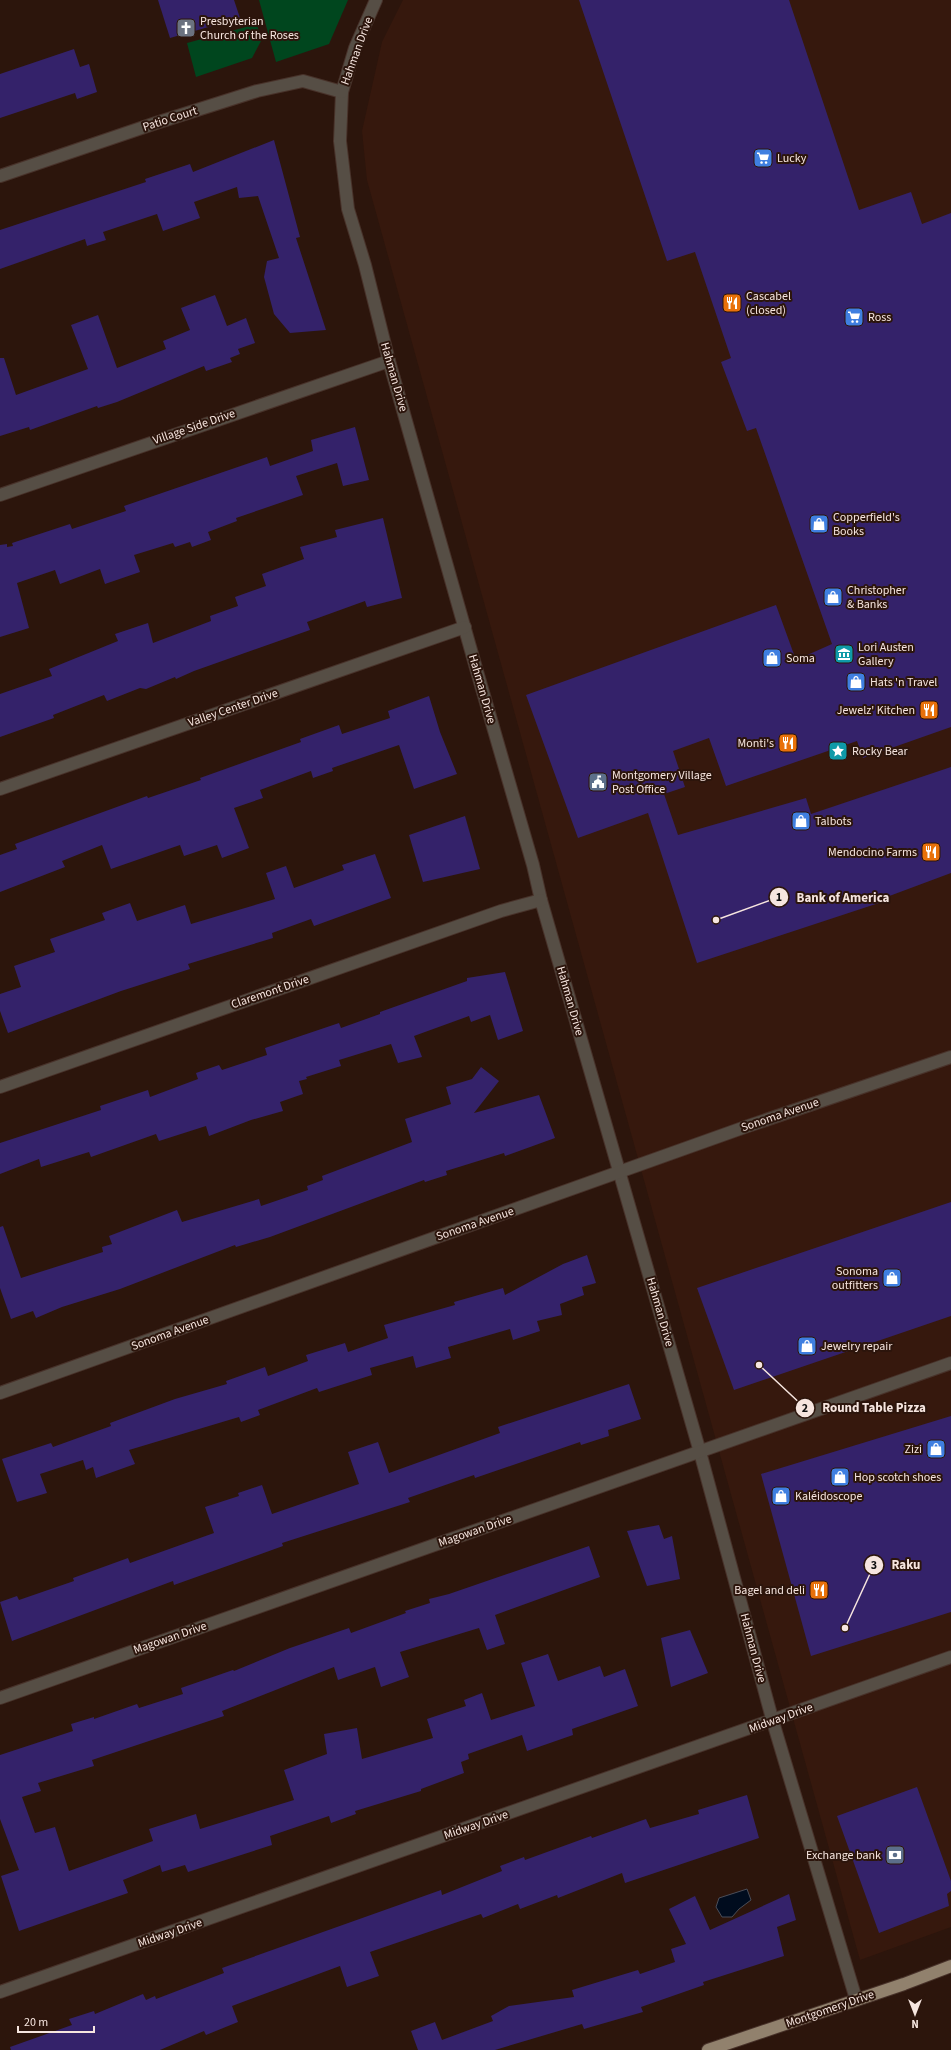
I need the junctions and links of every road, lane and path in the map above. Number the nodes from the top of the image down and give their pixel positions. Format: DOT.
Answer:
graph roads {
  1 [pos="376,0"];
  2 [pos="342,92"];
  3 [pos="0,176"];
  4 [pos="389,361"];
  5 [pos="0,495"];
  6 [pos="465,627"];
  7 [pos="0,790"];
  8 [pos="541,900"];
  9 [pos="951,1057"];
  10 [pos="0,1087"];
  11 [pos="620,1172"];
  12 [pos="951,1363"];
  13 [pos="0,1393"];
  14 [pos="700,1452"];
  15 [pos="951,1657"];
  16 [pos="0,1698"];
  17 [pos="772,1722"];
  18 [pos="951,1966"];
  19 [pos="0,1992"];
  20 [pos="856,1999"];
  21 [pos="708,2050"];
  1 -- 2 [label="street, Hahman Drive"];
  2 -- 3 [label="street, Patio Court"];
  2 -- 4 [label="street, Hahman Drive"];
  4 -- 5 [label="street, Village Side Drive"];
  4 -- 6 [label="street, Hahman Drive"];
  6 -- 7 [label="street, Valley Center Drive"];
  6 -- 8 [label="street, Hahman Drive"];
  8 -- 10 [label="street, Claremont Drive"];
  8 -- 11 [label="street, Hahman Drive"];
  9 -- 11 [label="street, Sonoma Avenue"];
  11 -- 13 [label="street, Sonoma Avenue"];
  11 -- 14 [label="street, Hahman Drive"];
  12 -- 14 [label="street, Magowan Drive"];
  14 -- 16 [label="street, Magowan Drive"];
  14 -- 17 [label="street, Hahman Drive"];
  15 -- 17 [label="street, Midway Drive"];
  17 -- 19 [label="street, Midway Drive"];
  17 -- 20 [label="street, Hahman Drive"];
  18 -- 20 [label="main road, Montgomery Drive"];
  20 -- 21 [label="main road, Montgomery Drive"];
}
